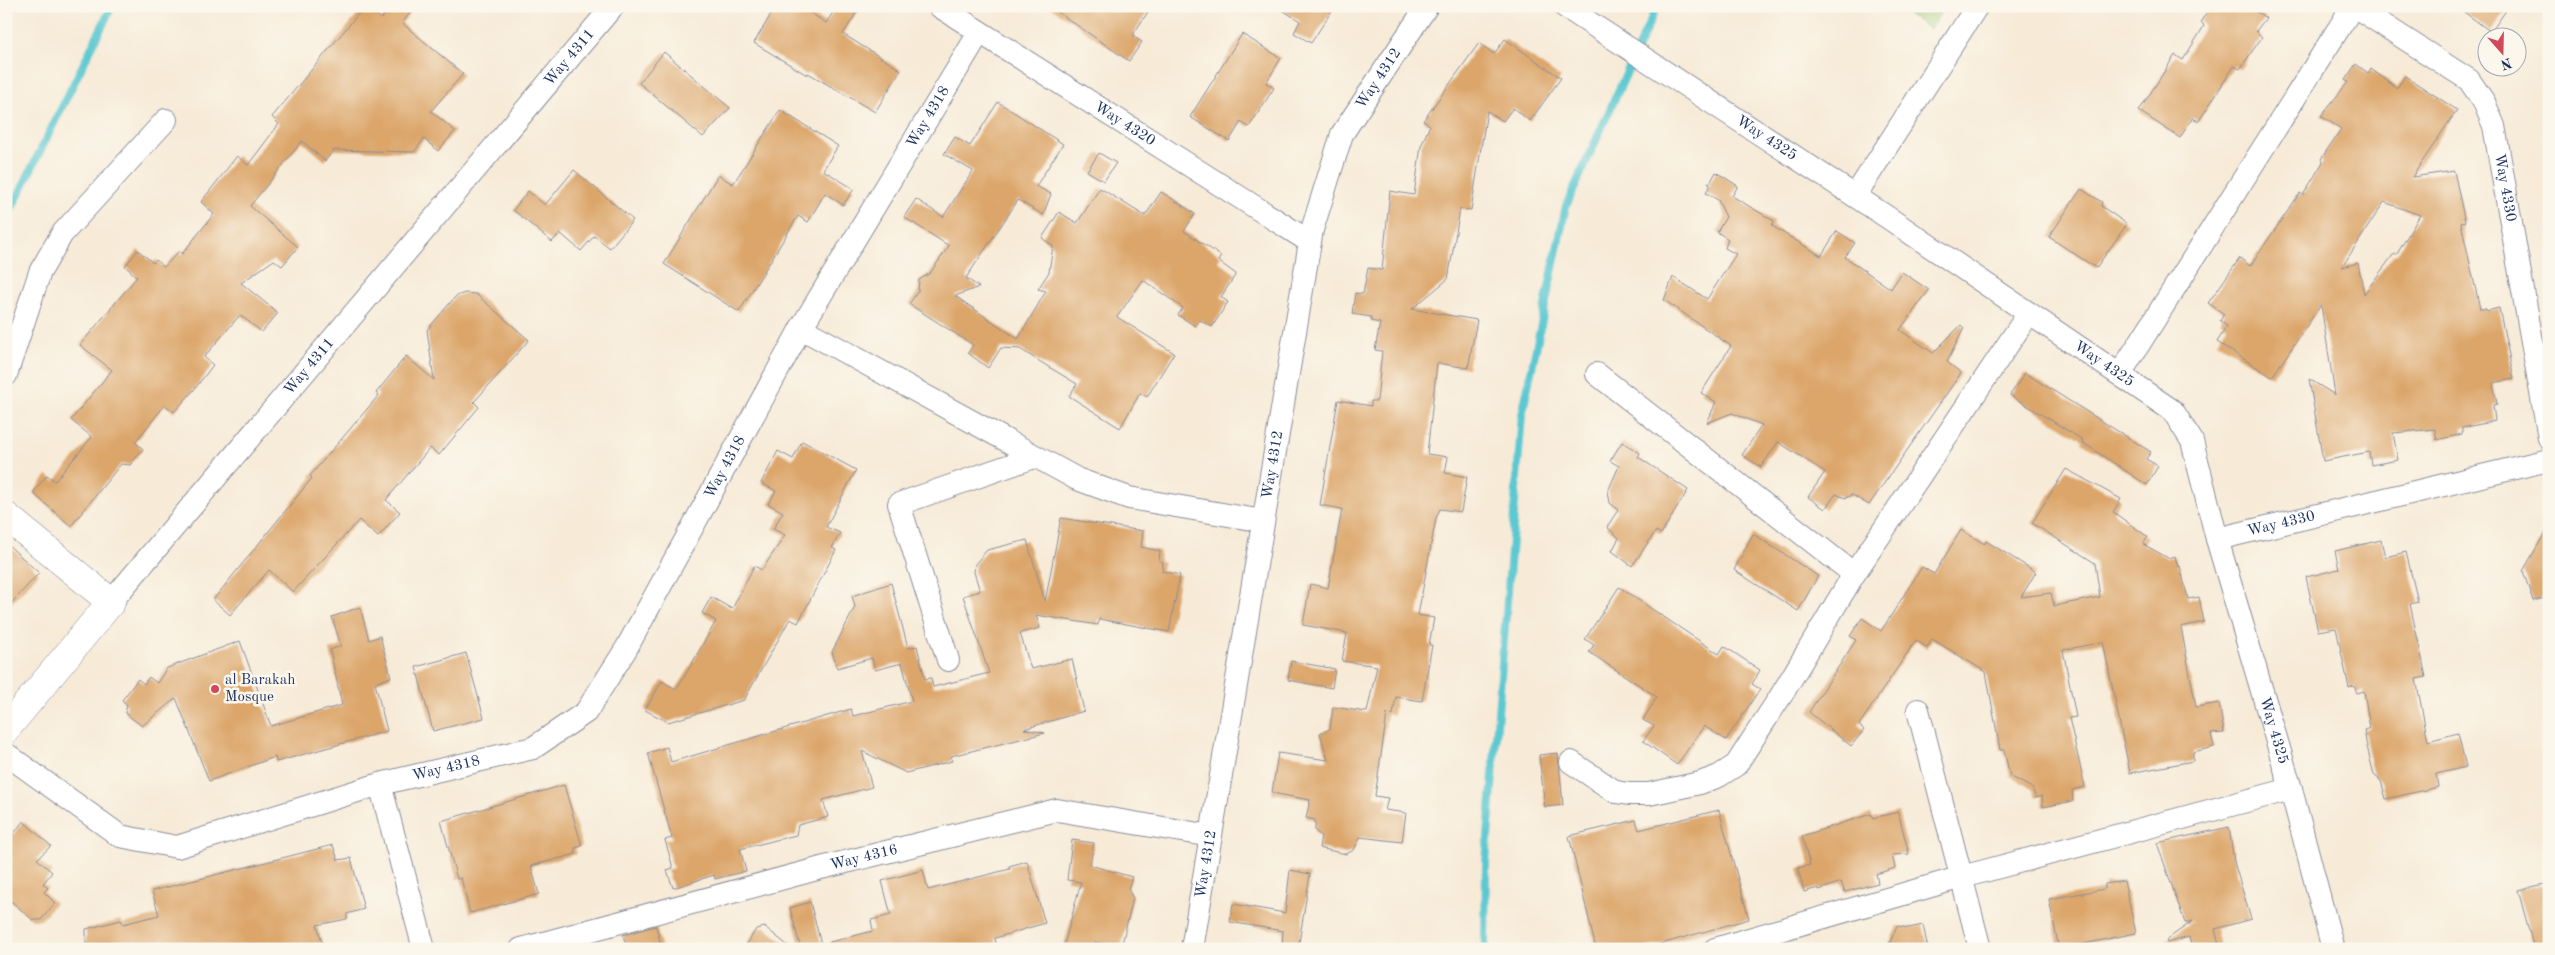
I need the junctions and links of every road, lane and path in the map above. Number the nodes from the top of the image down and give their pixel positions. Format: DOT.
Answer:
graph roads {
  1 [pos="613,6"];
  2 [pos="940,6"];
  3 [pos="1428,6"];
  4 [pos="1564,6"];
  5 [pos="1977,6"];
  6 [pos="2353,6"];
  7 [pos="979,34"];
  8 [pos="166,120"];
  9 [pos="1855,196"];
  10 [pos="1310,242"];
  11 [pos="2029,313"];
  12 [pos="801,328"];
  13 [pos="1597,374"];
  14 [pos="2120,374"];
  15 [pos="6,375"];
  16 [pos="2549,438"];
  17 [pos="1034,457"];
  18 [pos="2549,460"];
  19 [pos="6,516"];
  20 [pos="1263,521"];
  21 [pos="2218,539"];
  22 [pos="1854,574"];
  23 [pos="111,602"];
  24 [pos="948,660"];
  25 [pos="1918,710"];
  26 [pos="6,729"];
  27 [pos="6,754"];
  28 [pos="1571,762"];
  29 [pos="380,784"];
  30 [pos="2291,789"];
  31 [pos="1211,836"];
  32 [pos="1962,877"];
  33 [pos="424,949"];
  34 [pos="521,949"];
  35 [pos="1192,949"];
  36 [pos="1715,949"];
  37 [pos="1980,949"];
  38 [pos="2333,949"];
  1 -- 23 [label="street, Way 4311"];
  2 -- 7 [label="street, Way 4320"];
  3 -- 10 [label="street, Way 4312"];
  4 -- 9 [label="street, Way 4325"];
  5 -- 9 [label="street"];
  6 -- 14 [label="street"];
  6 -- 16 [label="street, Way 4330"];
  7 -- 10 [label="street, Way 4320"];
  7 -- 12 [label="street, Way 4318"];
  8 -- 15 [label="street"];
  9 -- 11 [label="street, Way 4325"];
  10 -- 20 [label="street, Way 4312"];
  11 -- 14 [label="street, Way 4325"];
  11 -- 22 [label="street"];
  12 -- 17 [label="street"];
  12 -- 29 [label="street, Way 4318"];
  13 -- 22 [label="street"];
  14 -- 21 [label="street, Way 4325"];
  17 -- 20 [label="street"];
  17 -- 24 [label="street"];
  18 -- 21 [label="street, Way 4330"];
  19 -- 23 [label="street"];
  20 -- 31 [label="street, Way 4312"];
  21 -- 30 [label="street, Way 4325"];
  22 -- 28 [label="street"];
  23 -- 26 [label="street, Way 4311"];
  25 -- 32 [label="street"];
  27 -- 29 [label="street, Way 4318"];
  29 -- 33 [label="street"];
  30 -- 32 [label="street"];
  30 -- 38 [label="street, Way 4325"];
  31 -- 34 [label="street, Way 4316"];
  31 -- 35 [label="street, Way 4312"];
  32 -- 36 [label="street"];
  32 -- 37 [label="street"];
}
